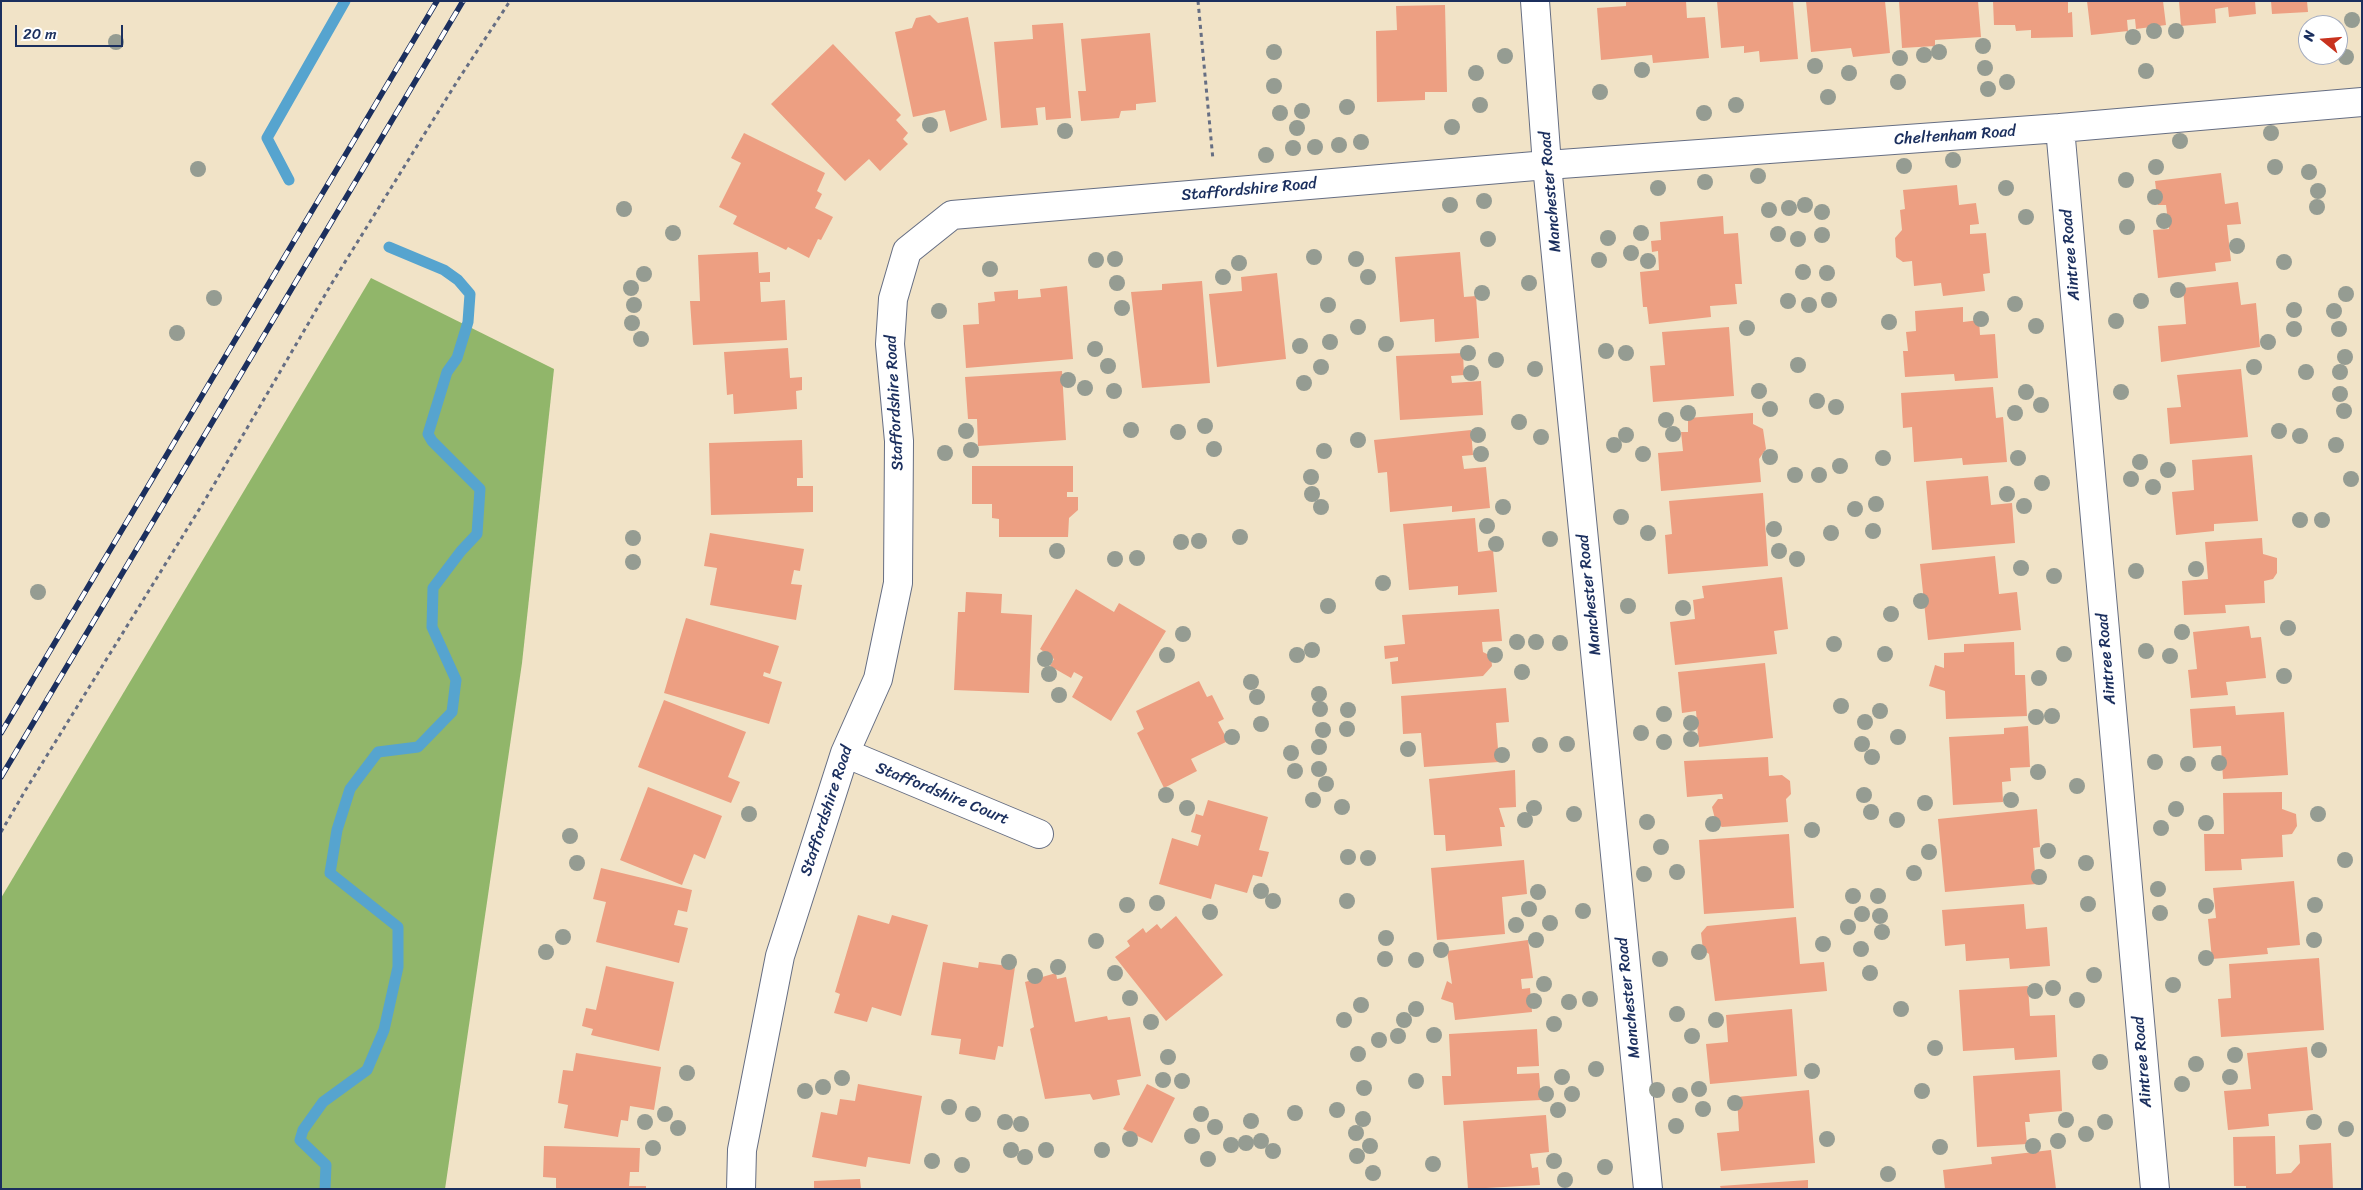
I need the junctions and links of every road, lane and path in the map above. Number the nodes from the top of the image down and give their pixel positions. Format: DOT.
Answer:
graph roads {
  1 [pos="510,1"];
  2 [pos="1198,1"];
  3 [pos="1535,1"];
  4 [pos="2362,102"];
  5 [pos="2060,128"];
  6 [pos="1547,165"];
  7 [pos="1216,193"];
  8 [pos="845,753"];
  9 [pos="1,832"];
  10 [pos="1039,834"];
  11 [pos="741,1189"];
  12 [pos="1648,1189"];
  13 [pos="2155,1189"];
  1 -- 9 [label="path"];
  2 -- 7 [label="path"];
  3 -- 6 [label="street, Manchester Road"];
  4 -- 5 [label="street, Cheltenham Road"];
  5 -- 6 [label="street, Cheltenham Road"];
  5 -- 13 [label="street, Aintree Road"];
  6 -- 7 [label="street, Staffordshire Road"];
  6 -- 12 [label="street, Manchester Road"];
  7 -- 8 [label="street, Staffordshire Road"];
  8 -- 10 [label="street, Staffordshire Court"];
  8 -- 11 [label="street, Staffordshire Road"];
}
